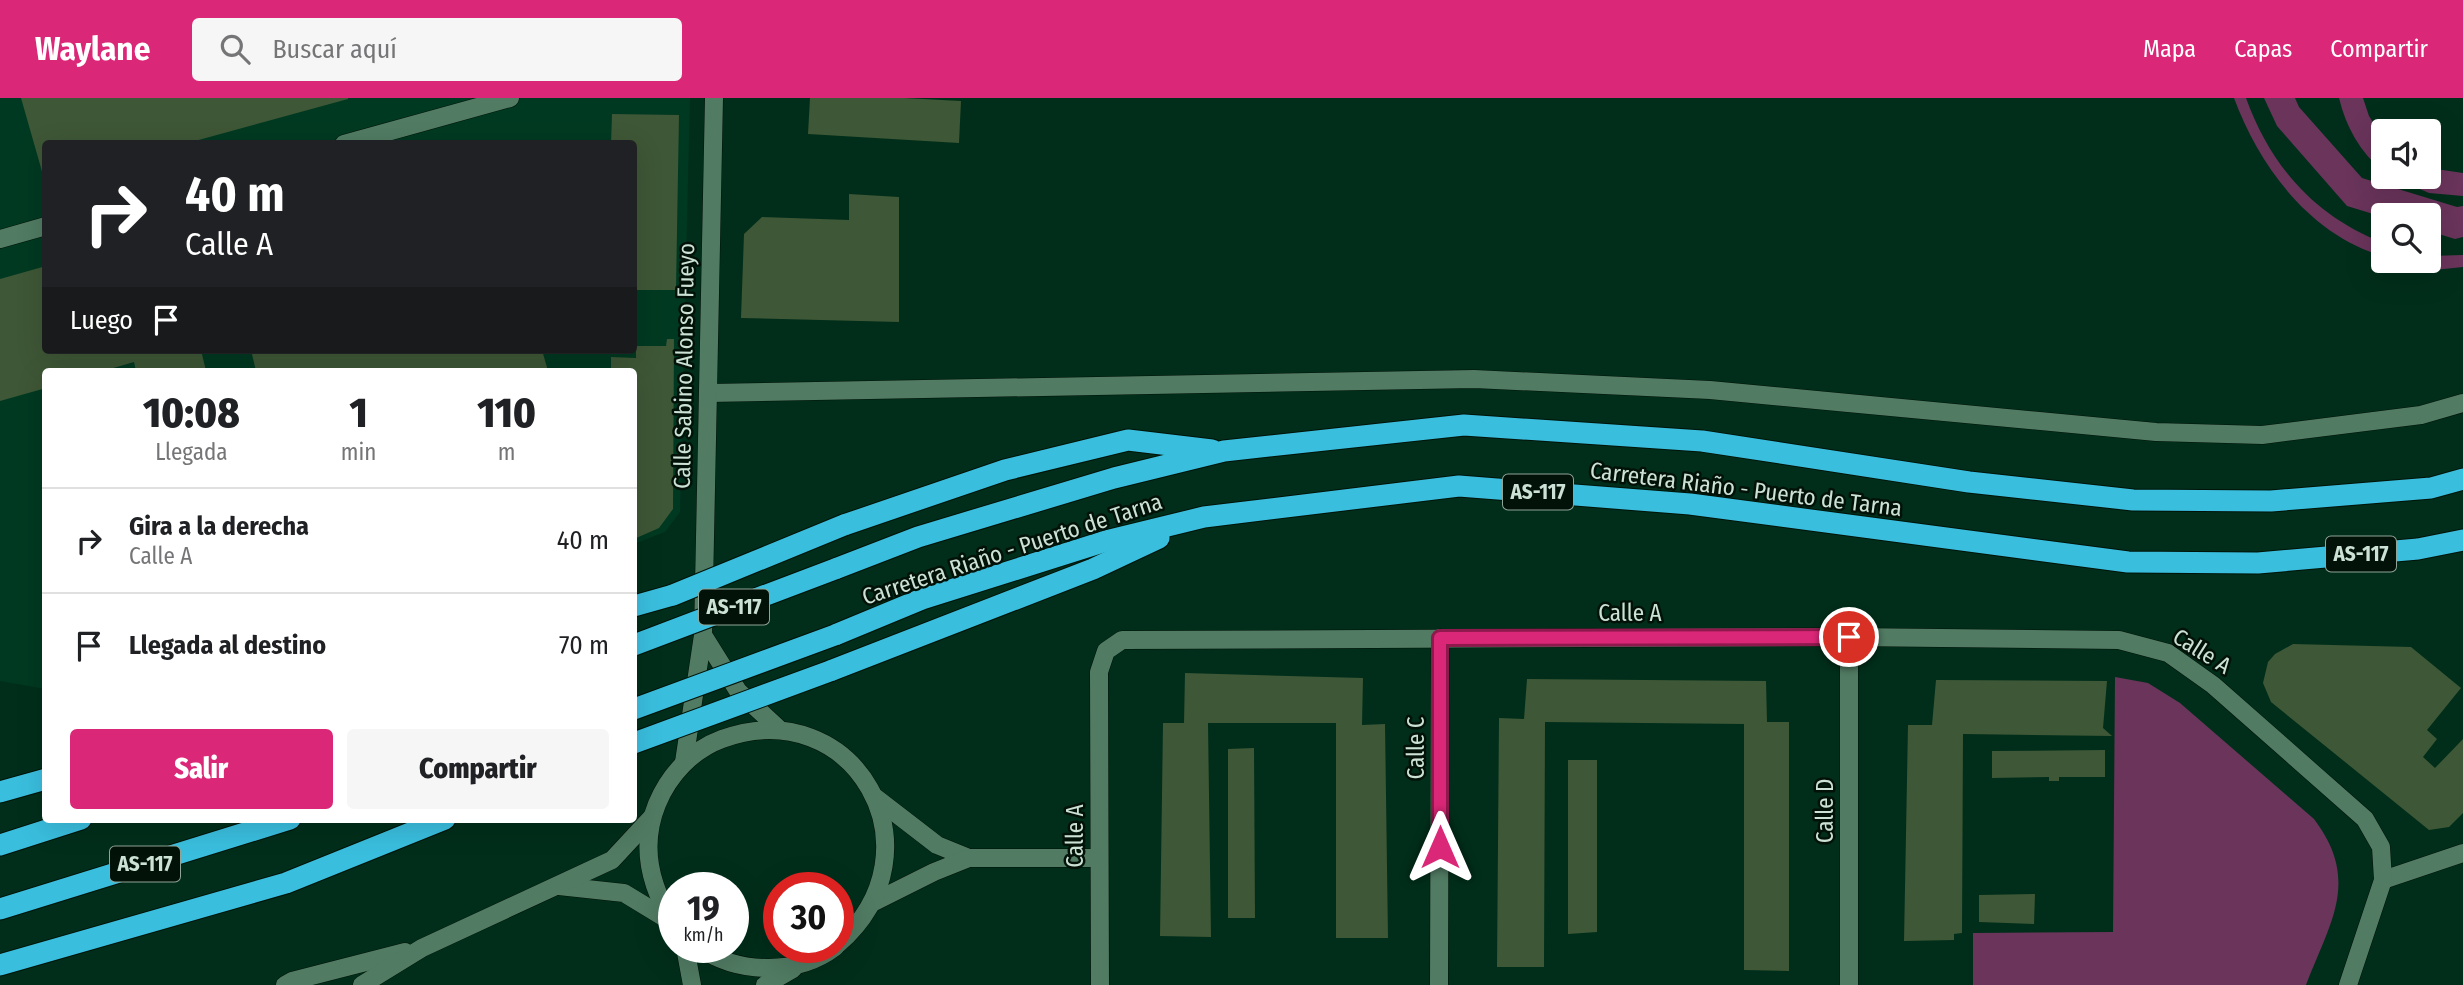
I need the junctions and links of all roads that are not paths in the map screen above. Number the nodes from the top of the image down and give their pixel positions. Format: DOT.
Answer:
graph roads {
  1 [pos="510,98"];
  2 [pos="714,98"];
  3 [pos="358,140"];
  4 [pos="42,227"];
  5 [pos="0,239"];
  6 [pos="709,393"];
  7 [pos="2463,403"];
  8 [pos="1224,451"];
  9 [pos="2463,480"];
  10 [pos="1205,517"];
  11 [pos="2463,540"];
  12 [pos="637,605"];
  13 [pos="703,635"];
  14 [pos="1849,637"];
  15 [pos="1440,638"];
  16 [pos="637,644"];
  17 [pos="637,708"];
  18 [pos="779,729"];
  19 [pos="637,742"];
  20 [pos="684,762"];
  21 [pos="42,780"];
  22 [pos="0,792"];
  23 [pos="876,798"];
  24 [pos="651,818"];
  25 [pos="69,823"];
  26 [pos="277,823"];
  27 [pos="434,823"];
  28 [pos="0,845"];
  29 [pos="2463,853"];
  30 [pos="969,858"];
  31 [pos="1099,858"];
  32 [pos="2383,880"];
  33 [pos="559,886"];
  34 [pos="658,898"];
  35 [pos="874,902"];
  36 [pos="0,909"];
  37 [pos="658,915"];
  38 [pos="854,931"];
  39 [pos="422,948"];
  40 [pos="688,963"];
  41 [pos="732,963"];
  42 [pos="803,963"];
  43 [pos="0,965"];
  44 [pos="285,985"];
  45 [pos="362,985"];
  46 [pos="692,985"];
  47 [pos="765,985"];
  48 [pos="1100,985"];
  49 [pos="1439,985"];
  50 [pos="1849,985"];
  51 [pos="2348,985"];
  1 -- 3 [label="street"];
  2 -- 6 [label="street, Calle Sabino Alonso Fueyo"];
  4 -- 5 [label="street"];
  6 -- 7 [label="street"];
  6 -- 13 [label="street, Calle Sabino Alonso Fueyo"];
  8 -- 9 [label="highway, Carretera Riaño - Puerto de Tarna / AS-117"];
  8 -- 12 [label="highway, bridge"];
  8 -- 16 [label="highway, Carretera Riaño - Puerto de Tarna / AS-117, bridge"];
  10 -- 11 [label="highway, Carretera Riaño - Puerto de Tarna / AS-117"];
  10 -- 17 [label="highway, Carretera Riaño - Puerto de Tarna / AS-117, bridge"];
  10 -- 19 [label="highway, bridge"];
  13 -- 18 [label="street"];
  13 -- 20 [label="street, Calle Sabino Alonso Fueyo"];
  14 -- 15 [label="street, Calle A"];
  14 -- 32 [label="street, Calle A"];
  14 -- 50 [label="street, Calle D"];
  15 -- 31 [label="street, Calle A"];
  15 -- 49 [label="street, Calle C"];
  18 -- 20 [label="street"];
  18 -- 23 [label="street"];
  20 -- 24 [label="street"];
  21 -- 22 [label="highway"];
  23 -- 30 [label="street"];
  23 -- 35 [label="street"];
  24 -- 33 [label="street"];
  24 -- 34 [label="street"];
  25 -- 28 [label="highway"];
  26 -- 36 [label="highway, AS-117"];
  27 -- 43 [label="highway"];
  29 -- 32 [label="street"];
  30 -- 31 [label="street"];
  30 -- 35 [label="street"];
  31 -- 48 [label="street, Calle A"];
  32 -- 51 [label="street"];
  33 -- 37 [label="street"];
  33 -- 39 [label="street"];
  35 -- 38 [label="street"];
  39 -- 44 [label="street"];
  39 -- 45 [label="street"];
  40 -- 46 [label="street"];
  41 -- 42 [label="street"];
  42 -- 47 [label="street"];
}
